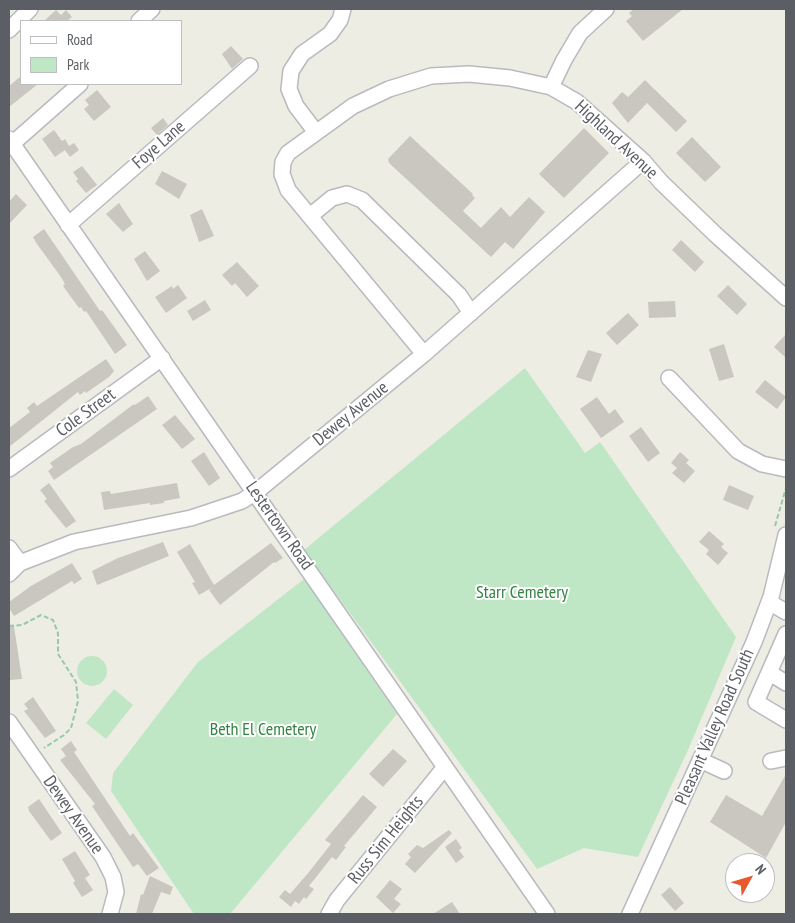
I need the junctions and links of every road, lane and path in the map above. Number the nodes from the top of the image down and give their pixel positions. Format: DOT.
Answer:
graph roads {
  1 [pos="30,9"];
  2 [pos="152,9"];
  3 [pos="343,9"];
  4 [pos="606,9"];
  5 [pos="140,20"];
  6 [pos="9,30"];
  7 [pos="250,66"];
  8 [pos="79,85"];
  9 [pos="551,87"];
  10 [pos="315,131"];
  11 [pos="12,150"];
  12 [pos="643,161"];
  13 [pos="310,216"];
  14 [pos="68,225"];
  15 [pos="786,298"];
  16 [pos="471,313"];
  17 [pos="424,354"];
  18 [pos="162,358"];
  19 [pos="669,378"];
  20 [pos="9,469"];
  21 [pos="786,469"];
  22 [pos="786,488"];
  23 [pos="256,492"];
  24 [pos="780,534"];
  25 [pos="9,548"];
  26 [pos="20,563"];
  27 [pos="9,574"];
  28 [pos="769,602"];
  29 [pos="786,612"];
  30 [pos="9,626"];
  31 [pos="786,634"];
  32 [pos="770,673"];
  33 [pos="786,683"];
  34 [pos="786,720"];
  35 [pos="9,722"];
  36 [pos="31,756"];
  37 [pos="786,758"];
  38 [pos="700,760"];
  39 [pos="771,761"];
  40 [pos="446,766"];
  41 [pos="724,771"];
  42 [pos="110,914"];
  43 [pos="329,914"];
  44 [pos="547,914"];
  45 [pos="630,914"];
  1 -- 6 [label="street"];
  2 -- 5 [label="street"];
  3 -- 10 [label="street"];
  4 -- 9 [label="street"];
  7 -- 14 [label="street, Foye Lane"];
  8 -- 11 [label="street"];
  9 -- 10 [label="street, Highland Avenue"];
  9 -- 12 [label="street, Highland Avenue"];
  10 -- 13 [label="street, Highland Avenue"];
  11 -- 14 [label="street, Lestertown Road"];
  12 -- 15 [label="street, Highland Avenue"];
  12 -- 16 [label="street, Dewey Avenue"];
  13 -- 16 [label="street"];
  13 -- 17 [label="street, Highland Avenue"];
  14 -- 18 [label="street, Lestertown Road"];
  16 -- 17 [label="street, Dewey Avenue"];
  17 -- 23 [label="street, Dewey Avenue"];
  18 -- 20 [label="street, Cole Street"];
  18 -- 23 [label="street, Lestertown Road"];
  19 -- 21 [label="street"];
  22 -- 24 [label="path"];
  23 -- 26 [label="street, Dewey Avenue"];
  23 -- 40 [label="street, Lestertown Road"];
  24 -- 28 [label="street, Pleasant Valley Road South"];
  25 -- 26 [label="street"];
  26 -- 27 [label="street, Dewey Avenue"];
  28 -- 29 [label="street"];
  28 -- 38 [label="street, Pleasant Valley Road South"];
  30 -- 36 [label="path"];
  31 -- 32 [label="street"];
  32 -- 33 [label="street"];
  32 -- 34 [label="street"];
  35 -- 36 [label="street, Dewey Avenue"];
  36 -- 42 [label="street, Dewey Avenue"];
  37 -- 39 [label="street"];
  38 -- 41 [label="street"];
  38 -- 45 [label="street, Pleasant Valley Road South"];
  40 -- 43 [label="street, Russ Sim Heights"];
  40 -- 44 [label="street, Lestertown Road"];
}
